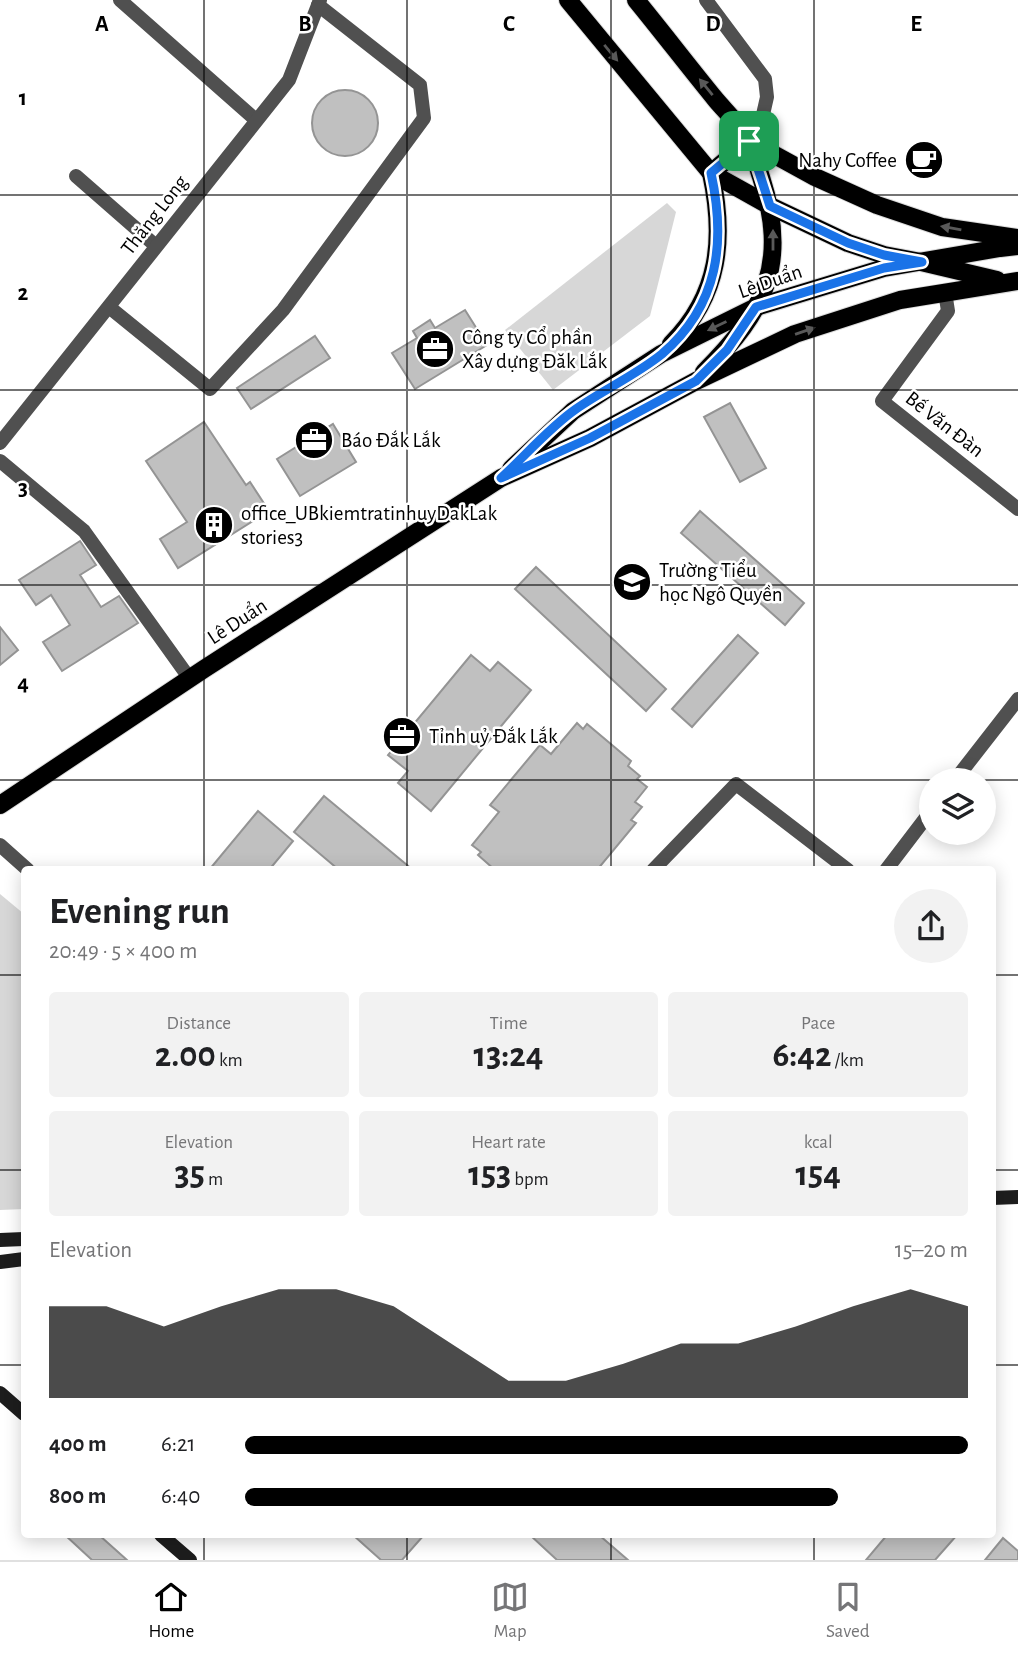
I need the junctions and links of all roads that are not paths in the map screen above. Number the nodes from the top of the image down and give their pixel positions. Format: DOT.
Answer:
graph roads {
  1 [pos="120,0"];
  2 [pos="568,0"];
  3 [pos="636,0"];
  4 [pos="706,0"];
  5 [pos="319,3"];
  6 [pos="256,120"];
  7 [pos="749,141"];
  8 [pos="711,173"];
  9 [pos="76,176"];
  10 [pos="770,206"];
  11 [pos="1018,238"];
  12 [pos="156,246"];
  13 [pos="1018,246"];
  14 [pos="922,262"];
  15 [pos="1012,282"];
  16 [pos="945,292"];
  17 [pos="109,307"];
  18 [pos="756,307"];
  19 [pos="661,354"];
  20 [pos="696,381"];
  21 [pos="0,443"];
  22 [pos="0,461"];
  23 [pos="501,478"];
  24 [pos="1018,509"];
  25 [pos="190,679"];
  26 [pos="1018,699"];
  27 [pos="964,768"];
  28 [pos="0,805"];
  29 [pos="919,827"];
  30 [pos="0,845"];
  31 [pos="24,866"];
  32 [pos="657,866"];
  33 [pos="843,866"];
  34 [pos="889,866"];
  35 [pos="1018,1197"];
  36 [pos="996,1198"];
  37 [pos="21,1239"];
  38 [pos="0,1240"];
  39 [pos="21,1259"];
  40 [pos="0,1262"];
  41 [pos="0,1393"];
  42 [pos="21,1411"];
  43 [pos="164,1538"];
  44 [pos="190,1560"];
  1 -- 6 [label="street"];
  2 -- 8 [label="main road, one-way"];
  7 -- 3 [label="main road, one-way"];
  4 -- 7 [label="street"];
  5 -- 6 [label="street, Thăng Long"];
  5 -- 17 [label="street"];
  6 -- 12 [label="street, Thăng Long"];
  7 -- 8 [label="main road"];
  7 -- 10 [label="main road"];
  11 -- 7 [label="main road, one-way"];
  8 -- 10 [label="main road"];
  8 -- 19 [label="main road"];
  9 -- 12 [label="street"];
  10 -- 14 [label="main road"];
  18 -- 10 [label="main road, one-way"];
  12 -- 17 [label="street, Thăng Long"];
  13 -- 14 [label="main road, Lê Duẩn"];
  14 -- 15 [label="main road"];
  14 -- 18 [label="main road, Lê Duẩn"];
  15 -- 16 [label="main road, Lê Duẩn"];
  20 -- 16 [label="main road, Lê Duẩn, one-way"];
  16 -- 24 [label="street, Bế Văn Đàn"];
  17 -- 21 [label="street, Thăng Long"];
  18 -- 19 [label="main road, Lê Duẩn, one-way"];
  18 -- 20 [label="main road"];
  19 -- 23 [label="main road, Lê Duẩn"];
  20 -- 23 [label="main road, Lê Duẩn"];
  22 -- 25 [label="street"];
  23 -- 25 [label="main road, Lê Duẩn"];
  25 -- 28 [label="main road, Lê Duẩn"];
  26 -- 27 [label="street"];
  29 -- 34 [label="street"];
  30 -- 31 [label="street"];
  32 -- 33 [label="street"];
  35 -- 36 [label="street"];
  37 -- 38 [label="street"];
  39 -- 40 [label="street"];
  41 -- 42 [label="street"];
  43 -- 44 [label="street"];
}
